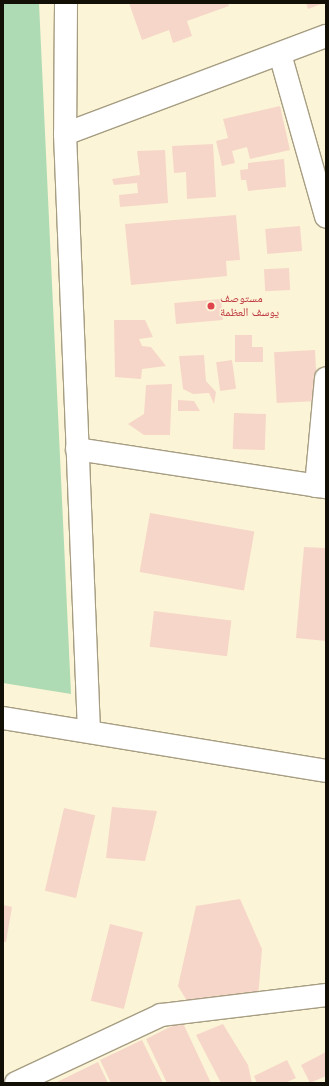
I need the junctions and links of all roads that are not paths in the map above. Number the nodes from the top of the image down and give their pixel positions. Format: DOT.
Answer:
graph roads {
  1 [pos="66,3"];
  2 [pos="326,36"];
  3 [pos="280,54"];
  4 [pos="65,134"];
  5 [pos="326,218"];
  6 [pos="326,378"];
  7 [pos="77,449"];
  8 [pos="321,486"];
  9 [pos="3,718"];
  10 [pos="89,732"];
  11 [pos="326,771"];
  12 [pos="326,995"];
  13 [pos="16,1083"];
  1 -- 4 [label="street"];
  2 -- 3 [label="street"];
  3 -- 4 [label="street"];
  3 -- 5 [label="street"];
  4 -- 7 [label="street"];
  6 -- 8 [label="street"];
  7 -- 8 [label="street"];
  7 -- 10 [label="street"];
  9 -- 10 [label="street"];
  10 -- 11 [label="street"];
  12 -- 13 [label="street"];
}
